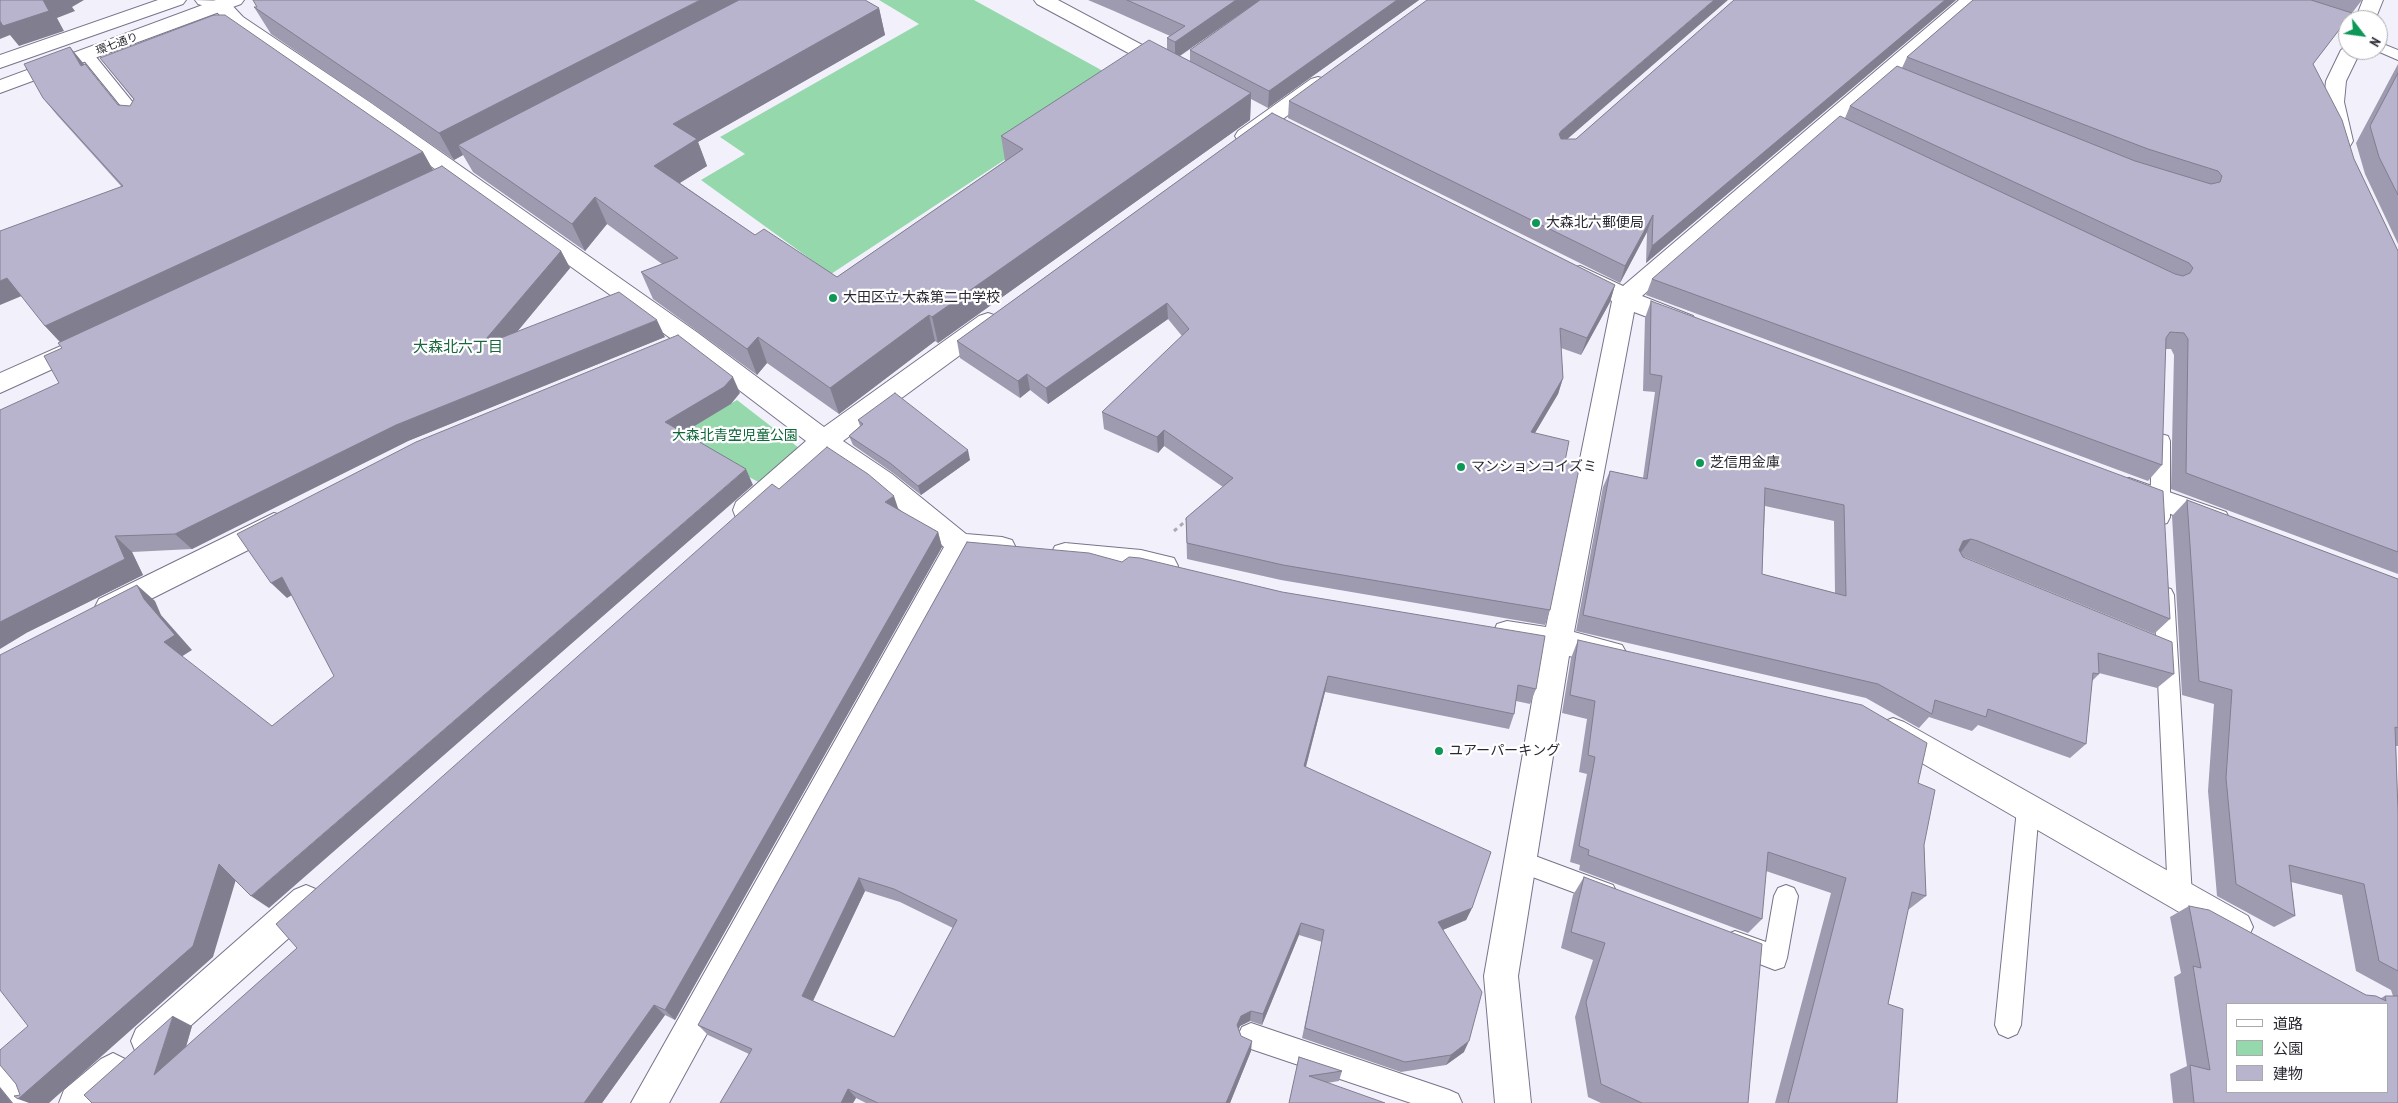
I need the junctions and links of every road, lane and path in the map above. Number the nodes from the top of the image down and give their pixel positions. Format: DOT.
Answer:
graph roads {
  1 [pos="176,0"];
  2 [pos="1044,0"];
  3 [pos="1971,0"];
  4 [pos="2273,0"];
  5 [pos="220,2"];
  6 [pos="2338,22"];
  7 [pos="87,55"];
  8 [pos="2346,60"];
  9 [pos="0,62"];
  10 [pos="1180,69"];
  11 [pos="1333,73"];
  12 [pos="0,87"];
  13 [pos="1247,107"];
  14 [pos="138,118"];
  15 [pos="1269,119"];
  16 [pos="1296,132"];
  17 [pos="1228,148"];
  18 [pos="2347,159"];
  19 [pos="1558,263"];
  20 [pos="1625,297"];
  21 [pos="1002,312"];
  22 [pos="1708,331"];
  23 [pos="99,337"];
  24 [pos="690,339"];
  25 [pos="662,350"];
  26 [pos="0,384"];
  27 [pos="2161,422"];
  28 [pos="824,441"];
  29 [pos="2104,479"];
  30 [pos="2159,499"];
  31 [pos="295,513"];
  32 [pos="1193,514"];
  33 [pos="728,526"];
  34 [pos="2242,530"];
  35 [pos="2161,537"];
  36 [pos="960,544"];
  37 [pos="1141,560"];
  38 [pos="1188,572"];
  39 [pos="2163,575"];
  40 [pos="83,620"];
  41 [pos="1478,628"];
  42 [pos="1559,641"];
  43 [pos="1635,659"];
  44 [pos="1872,719"];
  45 [pos="2028,809"];
  46 [pos="1520,861"];
  47 [pos="328,881"];
  48 [pos="1786,896"];
  49 [pos="2180,896"];
  50 [pos="1629,902"];
  51 [pos="1711,934"];
  52 [pos="2256,938"];
  53 [pos="2008,1025"];
  54 [pos="1250,1036"];
  55 [pos="0,1067"];
  56 [pos="30,1103"];
  57 [pos="77,1103"];
  58 [pos="649,1103"];
  59 [pos="1449,1103"];
  60 [pos="1513,1103"];
  1 -- 9 [label="street, 環七通り"];
  2 -- 10 [label="street"];
  3 -- 20 [label="street"];
  4 -- 6 [label="street"];
  5 -- 7 [label="street, 環七通り"];
  5 -- 24 [label="street"];
  7 -- 12 [label="street, 環七通り"];
  7 -- 14 [label="lane"];
  8 -- 18 [label="street"];
  11 -- 15 [label="street"];
  13 -- 15 [label="street"];
  15 -- 16 [label="street"];
  15 -- 17 [label="street"];
  19 -- 20 [label="street"];
  20 -- 22 [label="street"];
  20 -- 42 [label="street"];
  21 -- 28 [label="street"];
  23 -- 26 [label="street"];
  24 -- 25 [label="street"];
  24 -- 28 [label="street"];
  27 -- 30 [label="lane"];
  28 -- 33 [label="street"];
  28 -- 36 [label="street"];
  29 -- 30 [label="street"];
  30 -- 34 [label="street"];
  30 -- 35 [label="lane"];
  31 -- 40 [label="street"];
  32 -- 37 [label="path"];
  36 -- 37 [label="street"];
  36 -- 58 [label="street"];
  37 -- 38 [label="street"];
  39 -- 49 [label="lane"];
  41 -- 42 [label="street"];
  42 -- 43 [label="street"];
  42 -- 46 [label="street"];
  44 -- 45 [label="street"];
  45 -- 49 [label="street"];
  45 -- 53 [label="lane"];
  46 -- 50 [label="lane"];
  46 -- 60 [label="street"];
  47 -- 57 [label="street"];
  48 -- 51 [label="lane"];
  49 -- 52 [label="street"];
  54 -- 59 [label="lane"];
  55 -- 56 [label="lane"];
}
